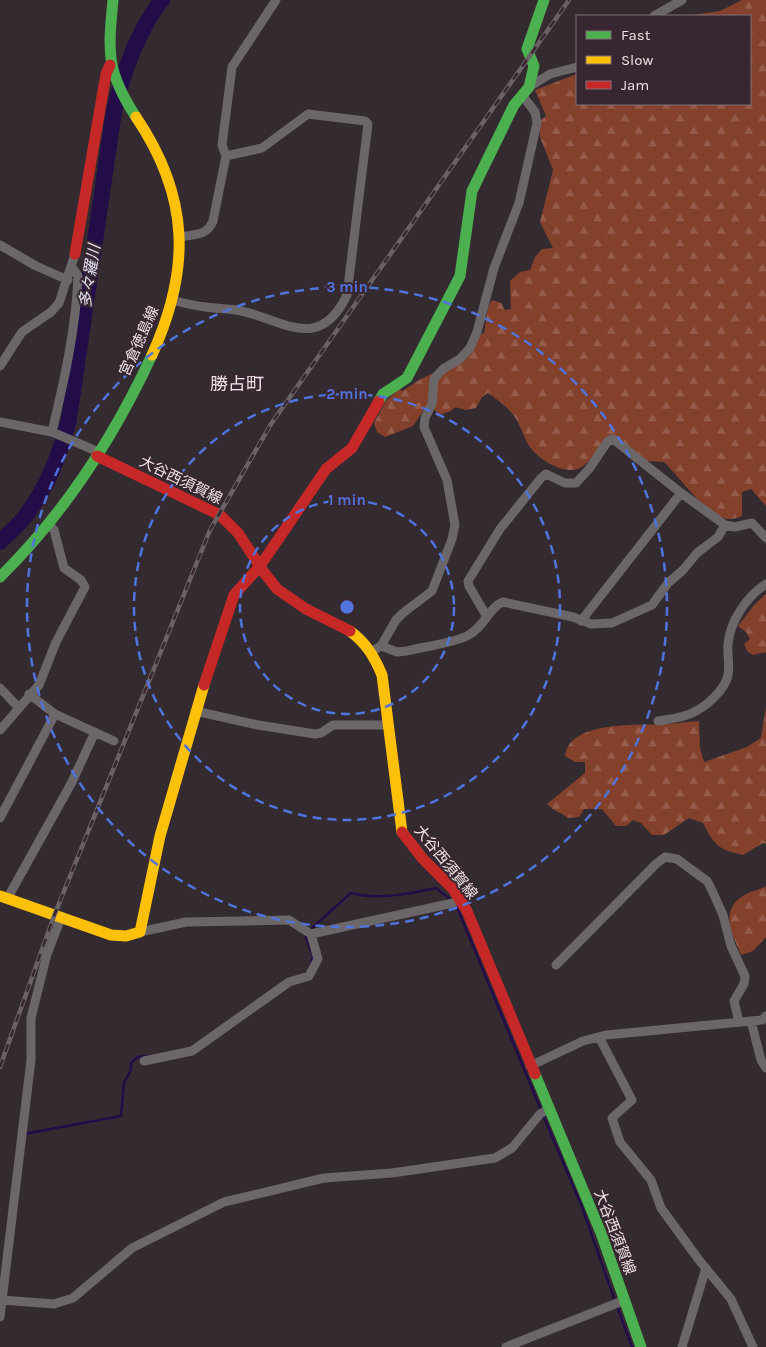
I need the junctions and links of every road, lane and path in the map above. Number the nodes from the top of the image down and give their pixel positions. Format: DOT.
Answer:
graph roads {
  1 [pos="113,0"];
  2 [pos="276,0"];
  3 [pos="544,0"];
  4 [pos="682,0"];
  5 [pos="656,15"];
  6 [pos="534,66"];
  7 [pos="576,67"];
  8 [pos="112,70"];
  9 [pos="550,74"];
  10 [pos="526,91"];
  11 [pos="226,156"];
  12 [pos="180,237"];
  13 [pos="0,246"];
  14 [pos="75,254"];
  15 [pos="72,267"];
  16 [pos="68,280"];
  17 [pos="172,300"];
  18 [pos="0,366"];
  19 [pos="0,422"];
  20 [pos="54,433"];
  21 [pos="97,456"];
  22 [pos="681,493"];
  23 [pos="49,524"];
  24 [pos="725,525"];
  25 [pos="766,538"];
  26 [pos="260,566"];
  27 [pos="0,577"];
  28 [pos="766,584"];
  29 [pos="488,617"];
  30 [pos="580,621"];
  31 [pos="377,649"];
  32 [pos="0,688"];
  33 [pos="29,694"];
  34 [pos="19,708"];
  35 [pos="195,711"];
  36 [pos="55,714"];
  37 [pos="658,722"];
  38 [pos="388,725"];
  39 [pos="0,730"];
  40 [pos="95,732"];
  41 [pos="114,741"];
  42 [pos="0,818"];
  43 [pos="3,898"];
  44 [pos="460,898"];
  45 [pos="61,918"];
  46 [pos="140,932"];
  47 [pos="312,934"];
  48 [pos="556,965"];
  49 [pos="766,1016"];
  50 [pos="751,1021"];
  51 [pos="739,1022"];
  52 [pos="600,1037"];
  53 [pos="144,1061"];
  54 [pos="530,1066"];
  55 [pos="766,1068"];
  56 [pos="548,1110"];
  57 [pos="706,1268"];
  58 [pos="2,1300"];
  59 [pos="625,1300"];
  60 [pos="0,1317"];
  61 [pos="506,1347"];
  62 [pos="641,1347"];
  63 [pos="682,1347"];
  64 [pos="753,1347"];
  1 -- 8 [label="main road, 宮倉徳島線"];
  2 -- 11 [label="street"];
  3 -- 6 [label="main road"];
  4 -- 5 [label="street"];
  6 -- 9 [label="street"];
  6 -- 10 [label="main road"];
  7 -- 9 [label="street"];
  8 -- 12 [label="main road, 宮倉徳島線"];
  8 -- 14 [label="main road"];
  9 -- 10 [label="street"];
  10 -- 26 [label="main road"];
  10 -- 31 [label="street"];
  11 -- 12 [label="street"];
  11 -- 17 [label="street"];
  12 -- 17 [label="main road, 宮倉徳島線"];
  13 -- 16 [label="street"];
  14 -- 15 [label="street"];
  15 -- 16 [label="street"];
  15 -- 20 [label="street"];
  16 -- 18 [label="street"];
  17 -- 21 [label="main road, 宮倉徳島線"];
  19 -- 20 [label="street"];
  20 -- 21 [label="street"];
  21 -- 23 [label="main road, 宮倉徳島線"];
  21 -- 26 [label="main road, 大谷西須賀線"];
  22 -- 24 [label="street"];
  22 -- 29 [label="street"];
  22 -- 30 [label="street"];
  23 -- 27 [label="main road, 宮倉徳島線"];
  23 -- 33 [label="street"];
  24 -- 25 [label="street"];
  24 -- 30 [label="street"];
  26 -- 31 [label="main road, 大谷西須賀線"];
  26 -- 35 [label="main road"];
  28 -- 37 [label="street"];
  29 -- 30 [label="street"];
  29 -- 31 [label="street"];
  31 -- 38 [label="main road, 大谷西須賀線"];
  32 -- 34 [label="street"];
  33 -- 34 [label="street"];
  33 -- 36 [label="street"];
  34 -- 39 [label="street"];
  35 -- 38 [label="street"];
  35 -- 46 [label="main road"];
  36 -- 40 [label="street"];
  36 -- 42 [label="street"];
  38 -- 44 [label="main road, 大谷西須賀線"];
  40 -- 41 [label="street"];
  40 -- 43 [label="street"];
  43 -- 45 [label="main road"];
  44 -- 47 [label="street"];
  44 -- 54 [label="main road, 大谷西須賀線"];
  45 -- 46 [label="main road"];
  45 -- 58 [label="street"];
  46 -- 47 [label="street"];
  47 -- 53 [label="street"];
  48 -- 51 [label="street"];
  49 -- 50 [label="street"];
  50 -- 51 [label="street"];
  50 -- 55 [label="street"];
  51 -- 52 [label="street"];
  52 -- 54 [label="street"];
  52 -- 57 [label="street"];
  54 -- 56 [label="main road, 大谷西須賀線"];
  56 -- 58 [label="street"];
  56 -- 59 [label="main road, 大谷西須賀線"];
  57 -- 63 [label="street"];
  57 -- 64 [label="street"];
  58 -- 60 [label="street"];
  59 -- 61 [label="street"];
  59 -- 62 [label="main road, 大谷西須賀線"];
}
